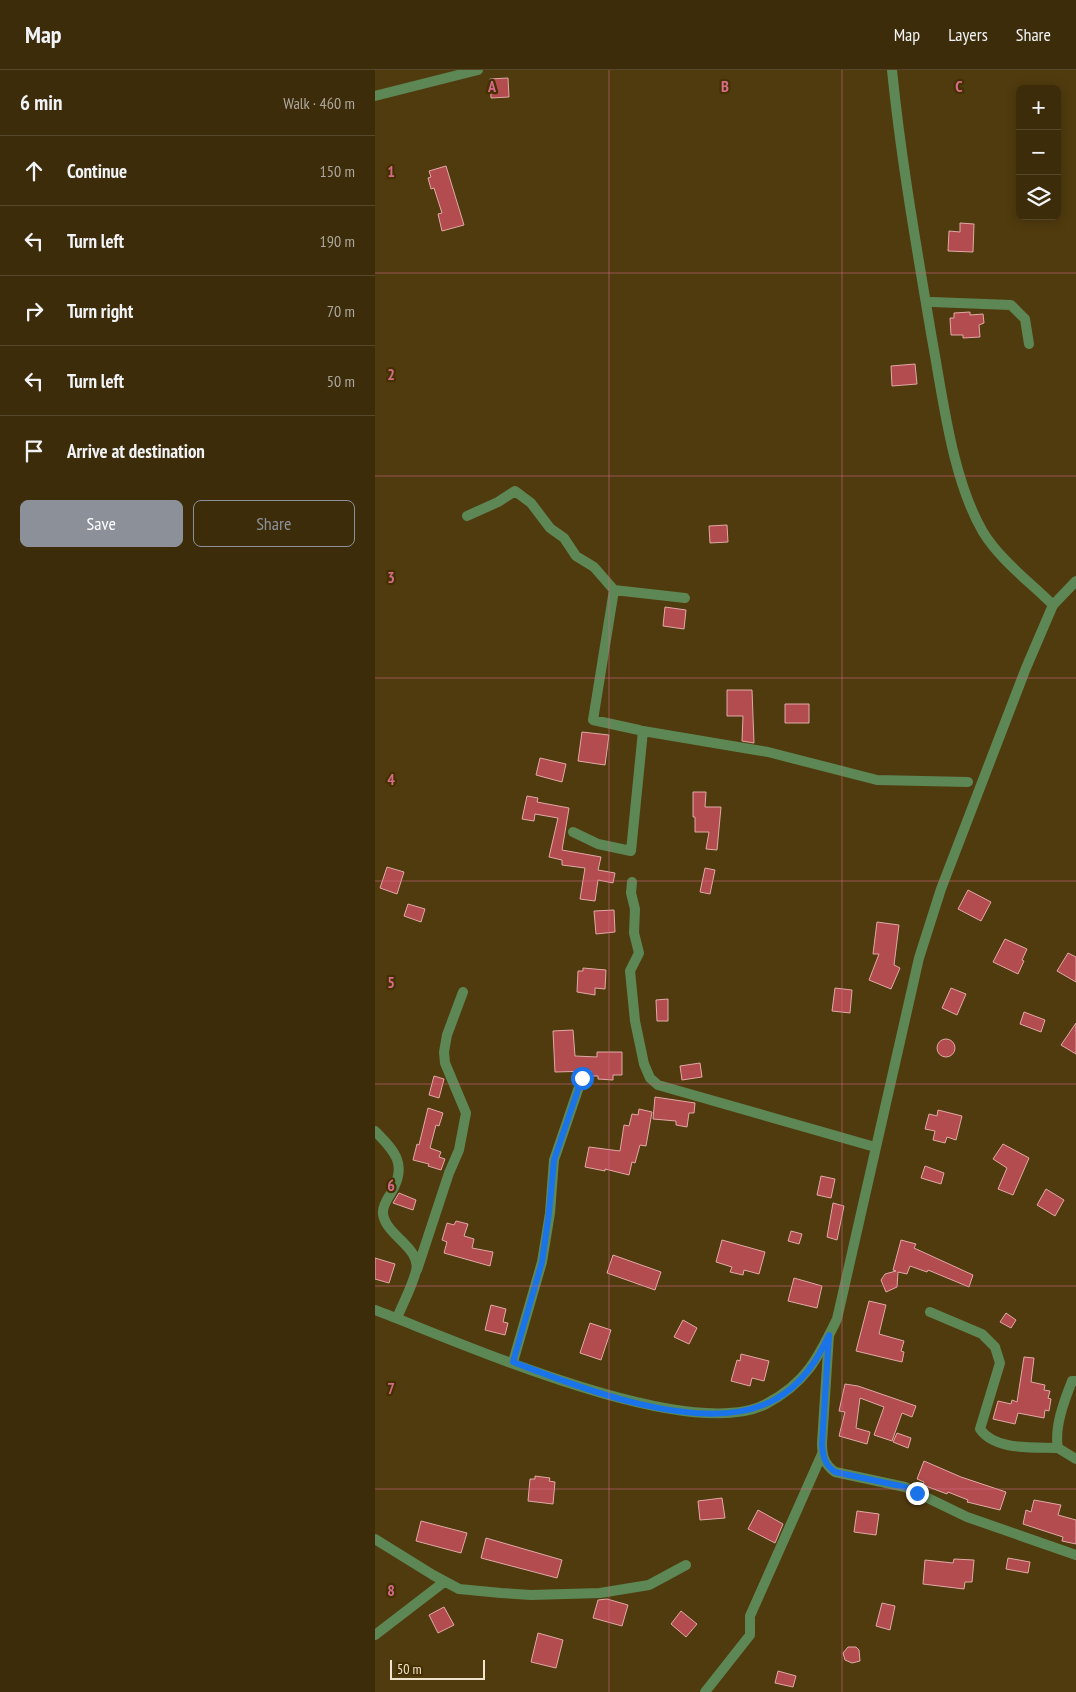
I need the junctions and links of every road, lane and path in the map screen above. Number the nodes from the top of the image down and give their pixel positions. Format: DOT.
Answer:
graph roads {
  1 [pos="478,70"];
  2 [pos="892,70"];
  3 [pos="375,96"];
  4 [pos="932,302"];
  5 [pos="1029,344"];
  6 [pos="467,516"];
  7 [pos="1076,581"];
  8 [pos="614,590"];
  9 [pos="1053,605"];
  10 [pos="639,730"];
  11 [pos="967,782"];
  12 [pos="573,832"];
  13 [pos="632,882"];
  14 [pos="463,992"];
  15 [pos="582,1078"];
  16 [pos="375,1130"];
  17 [pos="875,1147"];
  18 [pos="417,1270"];
  19 [pos="375,1310"];
  20 [pos="930,1312"];
  21 [pos="397,1318"];
  22 [pos="829,1335"];
  23 [pos="513,1362"];
  24 [pos="1076,1381"];
  25 [pos="1058,1448"];
  26 [pos="823,1454"];
  27 [pos="1076,1459"];
  28 [pos="375,1539"];
  29 [pos="1076,1555"];
  30 [pos="686,1565"];
  31 [pos="444,1582"];
  32 [pos="375,1635"];
  33 [pos="705,1692"];
  1 -- 3 [label="street"];
  2 -- 9 [label="street"];
  4 -- 5 [label="street"];
  6 -- 8 [label="street"];
  7 -- 9 [label="street"];
  8 -- 8 [label="street"];
  8 -- 10 [label="street"];
  9 -- 17 [label="street"];
  11 -- 12 [label="street"];
  13 -- 17 [label="street"];
  14 -- 18 [label="street"];
  15 -- 23 [label="street"];
  16 -- 18 [label="street"];
  17 -- 22 [label="street"];
  18 -- 21 [label="street"];
  19 -- 21 [label="street"];
  20 -- 25 [label="street"];
  21 -- 23 [label="street"];
  22 -- 23 [label="street"];
  22 -- 26 [label="street"];
  24 -- 25 [label="street"];
  25 -- 27 [label="street"];
  26 -- 29 [label="street"];
  26 -- 33 [label="street"];
  28 -- 31 [label="street"];
  30 -- 31 [label="street"];
  31 -- 32 [label="street"];
}
